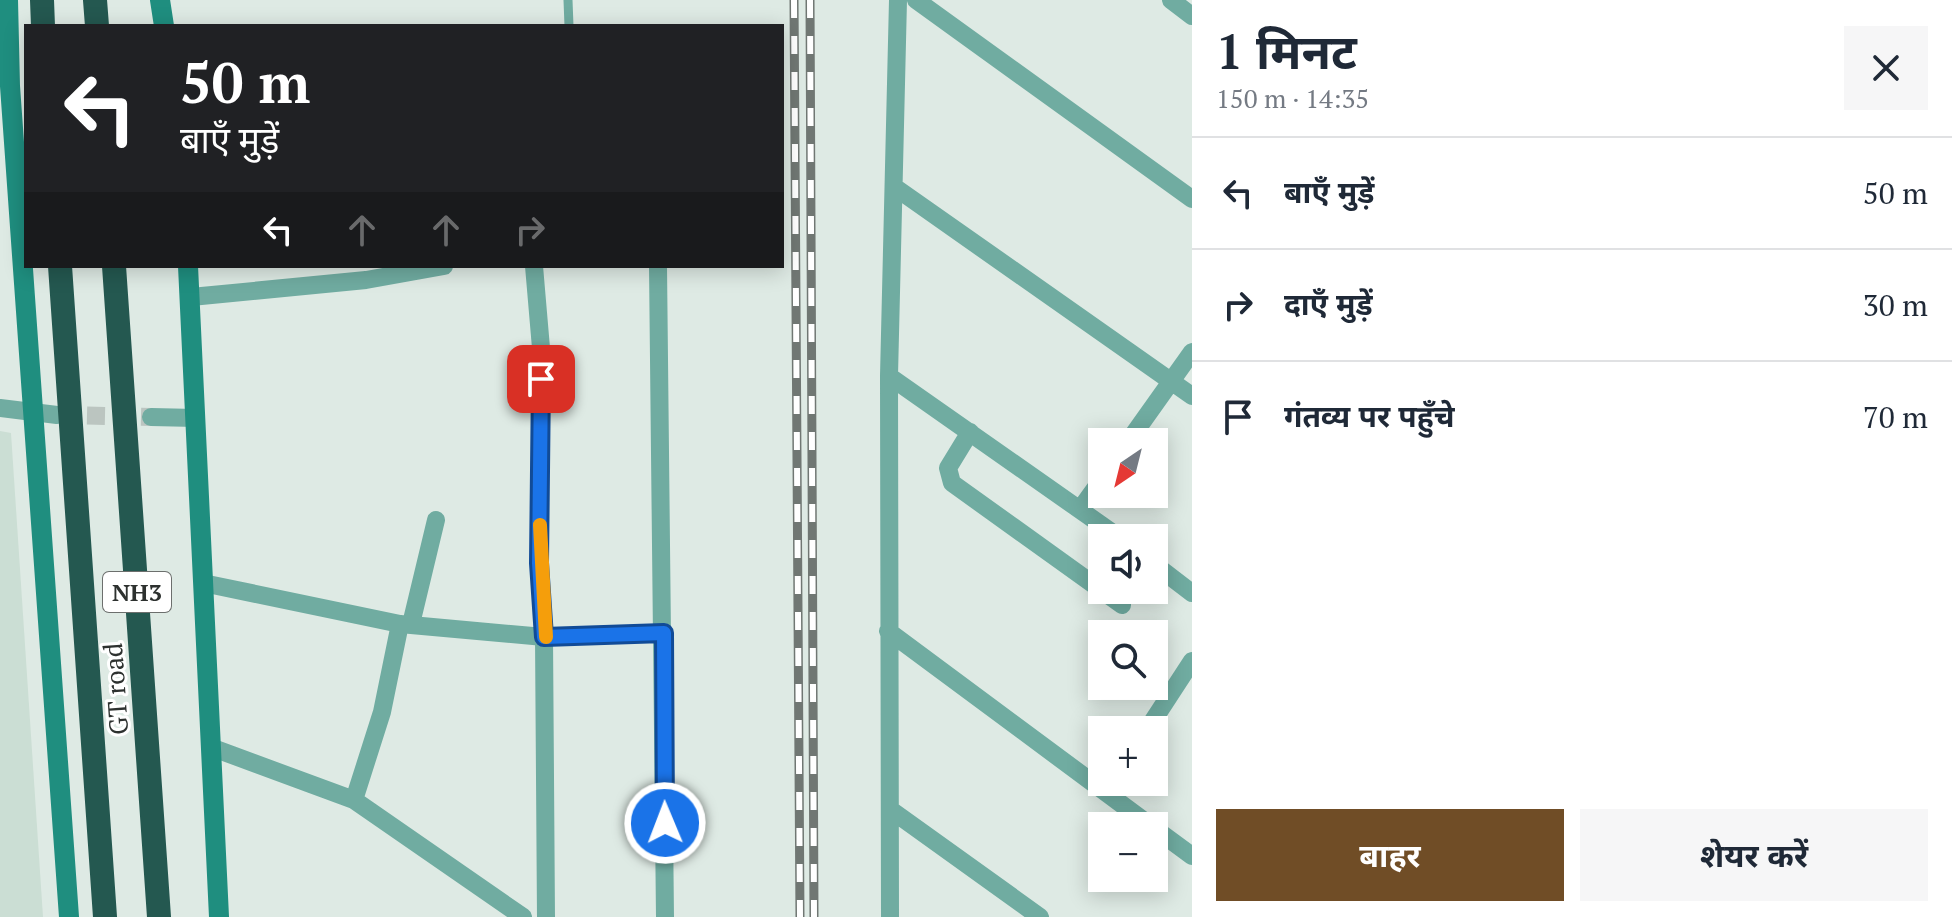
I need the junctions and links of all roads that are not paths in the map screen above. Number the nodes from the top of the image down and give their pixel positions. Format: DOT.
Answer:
graph roads {
  1 [pos="8,0"];
  2 [pos="42,0"];
  3 [pos="95,0"];
  4 [pos="160,0"];
  5 [pos="568,0"];
  6 [pos="898,0"];
  7 [pos="916,0"];
  8 [pos="1171,0"];
  9 [pos="1192,16"];
  10 [pos="43,24"];
  11 [pos="97,24"];
  12 [pos="164,24"];
  13 [pos="569,24"];
  14 [pos="896,188"];
  15 [pos="1192,199"];
  16 [pos="24,266"];
  17 [pos="24,268"];
  18 [pos="60,268"];
  19 [pos="114,268"];
  20 [pos="188,268"];
  21 [pos="433,268"];
  22 [pos="534,268"];
  23 [pos="658,268"];
  24 [pos="191,297"];
  25 [pos="1192,352"];
  26 [pos="889,376"];
  27 [pos="1172,381"];
  28 [pos="1192,396"];
  29 [pos="0,408"];
  30 [pos="33,415"];
  31 [pos="57,415"];
  32 [pos="151,417"];
  33 [pos="196,418"];
  34 [pos="1138,428"];
  35 [pos="970,432"];
  36 [pos="1088,498"];
  37 [pos="1081,508"];
  38 [pos="436,520"];
  39 [pos="1102,524"];
  40 [pos="1168,575"];
  41 [pos="203,583"];
  42 [pos="1192,593"];
  43 [pos="1122,605"];
  44 [pos="406,624"];
  45 [pos="888,631"];
  46 [pos="664,633"];
  47 [pos="544,637"];
  48 [pos="1192,661"];
  49 [pos="1156,716"];
  50 [pos="213,748"];
  51 [pos="1088,772"];
  52 [pos="1119,796"];
  53 [pos="354,800"];
  54 [pos="891,810"];
  55 [pos="1136,812"];
  56 [pos="1168,838"];
  57 [pos="1192,856"];
  58 [pos="69,917"];
  59 [pos="105,917"];
  60 [pos="159,917"];
  61 [pos="219,917"];
  62 [pos="523,917"];
  63 [pos="546,917"];
  64 [pos="665,917"];
  65 [pos="890,917"];
  66 [pos="1040,917"];
  1 -- 16 [label="main road"];
  2 -- 10 [label="highway"];
  3 -- 11 [label="highway"];
  4 -- 12 [label="main road"];
  5 -- 13 [label="lane"];
  6 -- 14 [label="street"];
  7 -- 15 [label="street"];
  8 -- 9 [label="street"];
  14 -- 26 [label="street"];
  14 -- 27 [label="street"];
  17 -- 30 [label="main road"];
  18 -- 59 [label="highway, GT road / NH3"];
  19 -- 60 [label="highway, GT road / NH3"];
  20 -- 24 [label="main road"];
  21 -- 24 [label="street"];
  22 -- 47 [label="street"];
  23 -- 46 [label="street"];
  24 -- 33 [label="main road"];
  25 -- 27 [label="street"];
  26 -- 35 [label="street"];
  26 -- 45 [label="street"];
  27 -- 28 [label="street"];
  27 -- 34 [label="street"];
  29 -- 30 [label="street"];
  30 -- 31 [label="street"];
  30 -- 58 [label="main road"];
  32 -- 33 [label="street"];
  33 -- 41 [label="main road"];
  35 -- 37 [label="street"];
  35 -- 43 [label="street"];
  36 -- 37 [label="street"];
  37 -- 39 [label="street"];
  38 -- 44 [label="street"];
  40 -- 42 [label="street"];
  41 -- 44 [label="street"];
  41 -- 50 [label="main road"];
  44 -- 47 [label="street"];
  44 -- 53 [label="street"];
  45 -- 51 [label="street"];
  45 -- 54 [label="street"];
  46 -- 47 [label="street"];
  46 -- 64 [label="street"];
  47 -- 63 [label="street"];
  48 -- 49 [label="street"];
  50 -- 53 [label="street"];
  50 -- 61 [label="main road"];
  52 -- 55 [label="street"];
  53 -- 62 [label="street"];
  54 -- 65 [label="street"];
  54 -- 66 [label="street"];
  56 -- 57 [label="street"];
}
